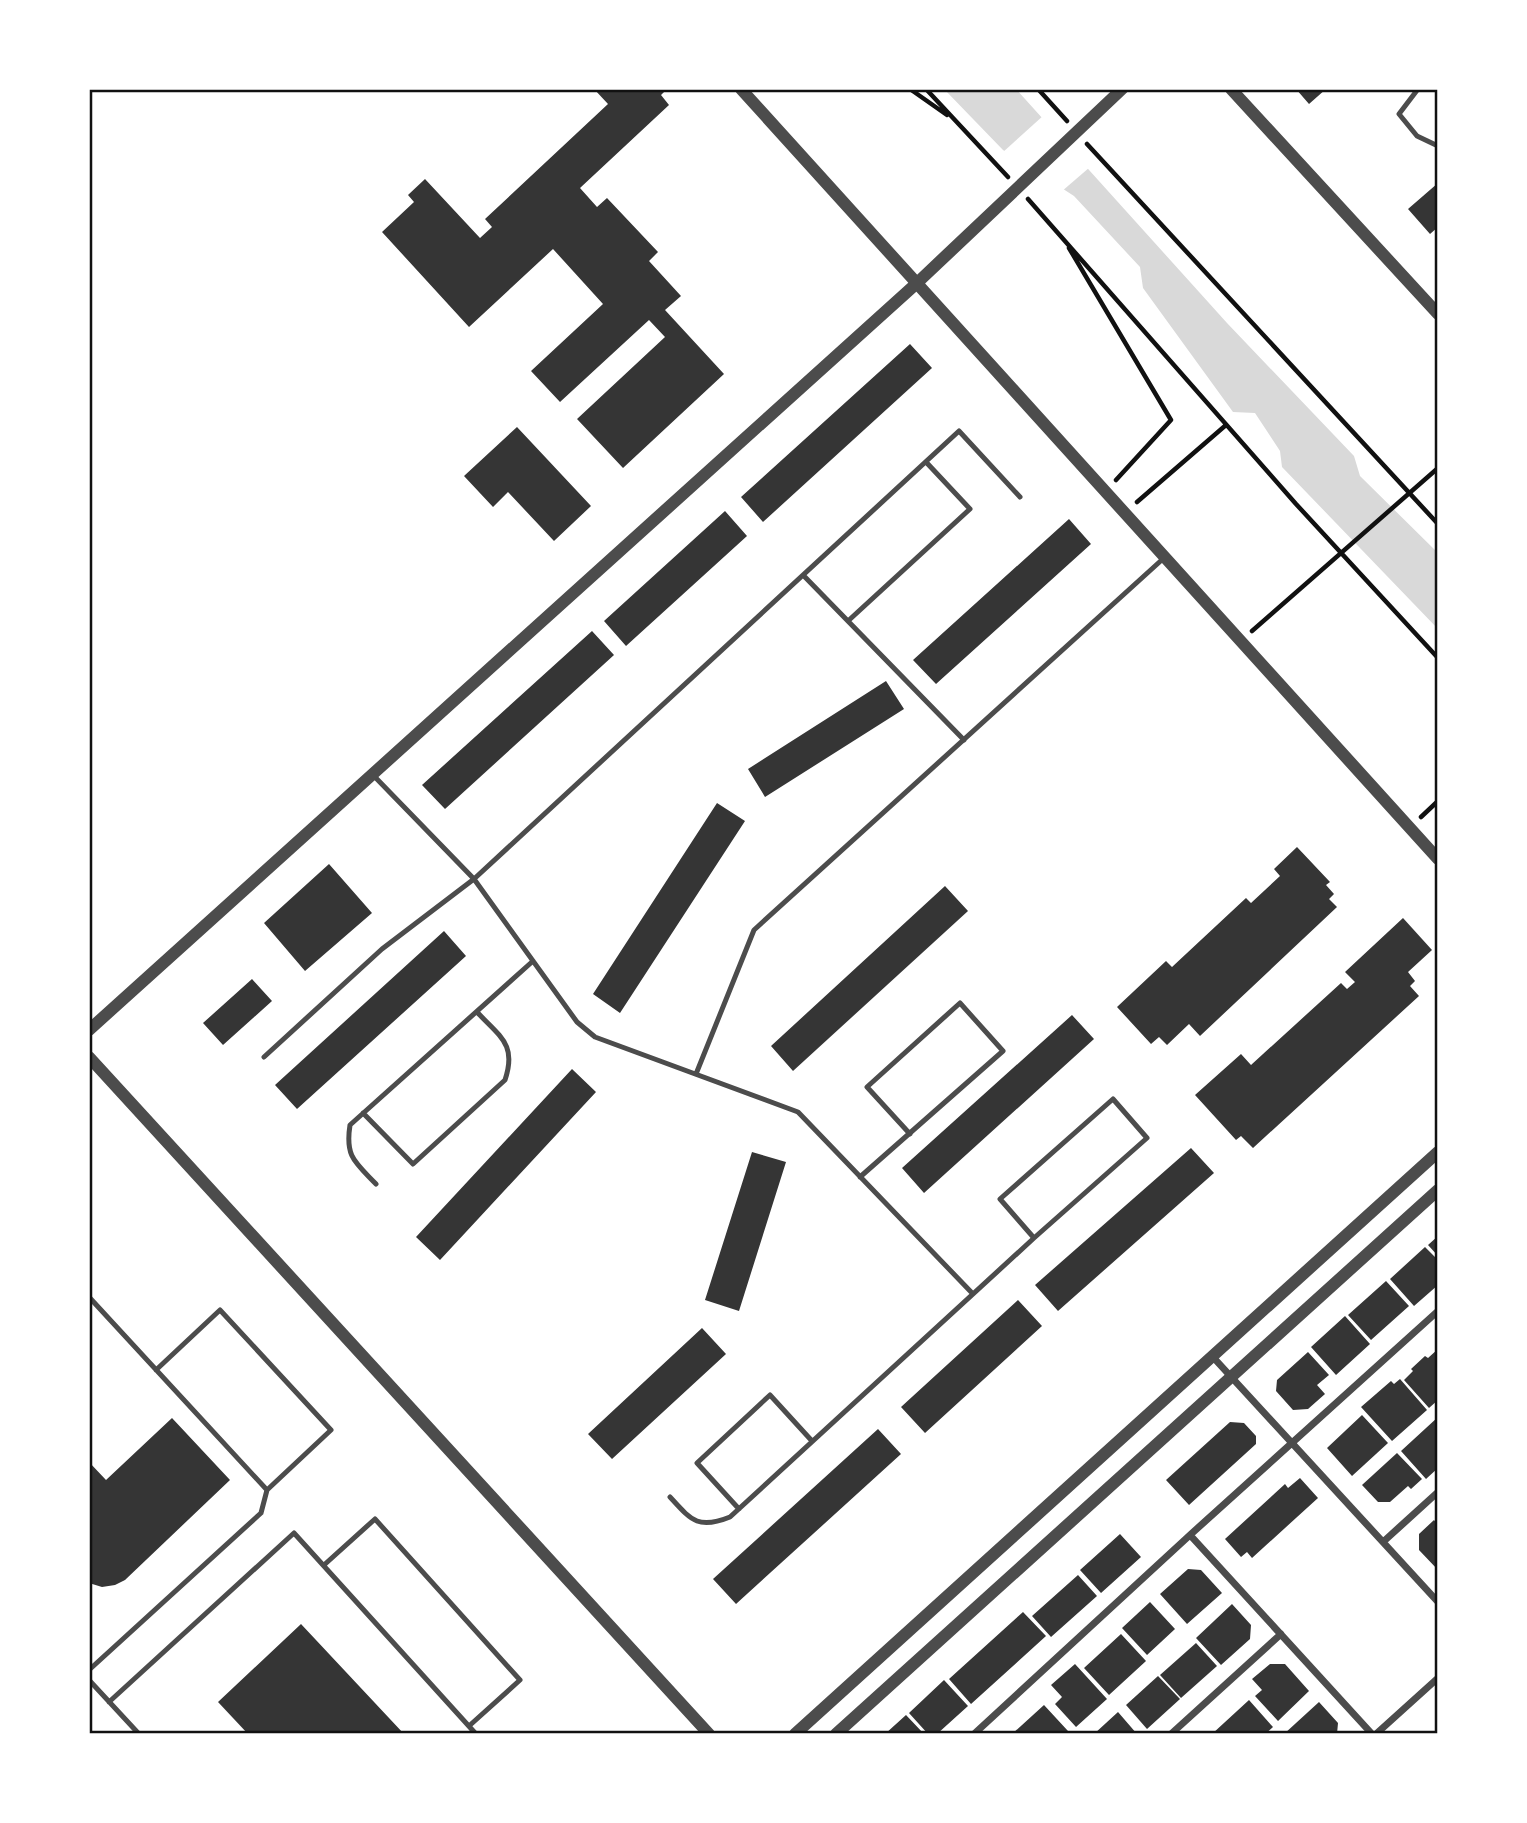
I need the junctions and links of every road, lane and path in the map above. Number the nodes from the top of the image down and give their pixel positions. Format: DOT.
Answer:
graph roads {
  1 [pos="741,89"];
  2 [pos="910,89"];
  3 [pos="926,89"];
  4 [pos="1038,89"];
  5 [pos="1122,89"];
  6 [pos="1231,89"];
  7 [pos="1418,89"];
  8 [pos="956,122"];
  9 [pos="1071,126"];
  10 [pos="1079,135"];
  11 [pos="1438,146"];
  12 [pos="1012,182"];
  13 [pos="1021,192"];
  14 [pos="1063,238"];
  15 [pos="917,284"];
  16 [pos="1438,314"];
  17 [pos="1226,425"];
  18 [pos="926,462"];
  19 [pos="1438,468"];
  20 [pos="1105,491"];
  21 [pos="1020,497"];
  22 [pos="1125,513"];
  23 [pos="1436,520"];
  24 [pos="1165,557"];
  25 [pos="803,575"];
  26 [pos="848,621"];
  27 [pos="1241,641"];
  28 [pos="1438,658"];
  29 [pos="964,740"];
  30 [pos="373,775"];
  31 [pos="1438,859"];
  32 [pos="474,878"];
  33 [pos="533,961"];
  34 [pos="477,1012"];
  35 [pos="89,1030"];
  36 [pos="264,1056"];
  37 [pos="89,1057"];
  38 [pos="696,1074"];
  39 [pos="363,1113"];
  40 [pos="910,1134"];
  41 [pos="1438,1152"];
  42 [pos="860,1177"];
  43 [pos="376,1184"];
  44 [pos="1438,1190"];
  45 [pos="1034,1238"];
  46 [pos="973,1294"];
  47 [pos="89,1297"];
  48 [pos="1438,1311"];
  49 [pos="1212,1356"];
  50 [pos="156,1370"];
  51 [pos="1232,1376"];
  52 [pos="812,1441"];
  53 [pos="1292,1443"];
  54 [pos="267,1490"];
  55 [pos="1438,1492"];
  56 [pos="670,1497"];
  57 [pos="739,1509"];
  58 [pos="1190,1535"];
  59 [pos="1383,1542"];
  60 [pos="324,1565"];
  61 [pos="1438,1602"];
  62 [pos="1280,1634"];
  63 [pos="89,1670"];
  64 [pos="1438,1678"];
  65 [pos="89,1680"];
  66 [pos="95,1686"];
  67 [pos="89,1691"];
  68 [pos="109,1702"];
  69 [pos="469,1726"];
  70 [pos="139,1734"];
  71 [pos="476,1734"];
  72 [pos="709,1734"];
  73 [pos="794,1734"];
  74 [pos="836,1734"];
  75 [pos="974,1734"];
  76 [pos="1171,1734"];
  77 [pos="1374,1734"];
  1 -- 15 [label="street"];
  2 -- 8 [label="path"];
  3 -- 8 [label="path"];
  4 -- 9 [label="path"];
  5 -- 15 [label="street"];
  6 -- 16 [label="street"];
  7 -- 11 [label="lane"];
  8 -- 12 [label="path"];
  10 -- 23 [label="path"];
  13 -- 14 [label="path"];
  14 -- 17 [label="path"];
  14 -- 20 [label="path"];
  15 -- 20 [label="street"];
  15 -- 30 [label="street"];
  17 -- 22 [label="path"];
  17 -- 28 [label="path"];
  18 -- 21 [label="lane"];
  18 -- 25 [label="lane"];
  18 -- 26 [label="lane"];
  19 -- 27 [label="path"];
  20 -- 22 [label="street"];
  22 -- 24 [label="street"];
  24 -- 27 [label="street"];
  24 -- 29 [label="lane"];
  25 -- 26 [label="lane"];
  25 -- 32 [label="lane"];
  26 -- 29 [label="lane"];
  27 -- 31 [label="street"];
  29 -- 38 [label="lane"];
  30 -- 32 [label="lane"];
  30 -- 35 [label="street"];
  32 -- 33 [label="lane"];
  32 -- 36 [label="lane"];
  33 -- 34 [label="lane"];
  33 -- 38 [label="lane"];
  34 -- 39 [label="lane"];
  34 -- 39 [label="lane"];
  37 -- 72 [label="street"];
  38 -- 42 [label="lane"];
  39 -- 43 [label="lane"];
  40 -- 40 [label="lane"];
  40 -- 42 [label="lane"];
  41 -- 49 [label="street"];
  42 -- 46 [label="lane"];
  44 -- 51 [label="street"];
  45 -- 45 [label="lane"];
  45 -- 46 [label="lane"];
  46 -- 52 [label="lane"];
  47 -- 50 [label="lane"];
  48 -- 53 [label="street"];
  49 -- 51 [label="street"];
  49 -- 73 [label="street"];
  50 -- 54 [label="lane"];
  50 -- 54 [label="lane"];
  51 -- 53 [label="street"];
  51 -- 74 [label="street"];
  52 -- 57 [label="lane"];
  52 -- 57 [label="lane"];
  53 -- 58 [label="street"];
  53 -- 59 [label="street"];
  54 -- 63 [label="lane"];
  55 -- 59 [label="street"];
  56 -- 57 [label="lane"];
  58 -- 62 [label="street"];
  58 -- 75 [label="street"];
  59 -- 61 [label="street"];
  60 -- 68 [label="lane"];
  60 -- 69 [label="lane"];
  60 -- 69 [label="lane"];
  62 -- 76 [label="street"];
  62 -- 77 [label="street"];
  64 -- 77 [label="street"];
  65 -- 66 [label="lane"];
  66 -- 67 [label="lane"];
  66 -- 68 [label="lane"];
  68 -- 70 [label="lane"];
  69 -- 71 [label="lane"];
}
